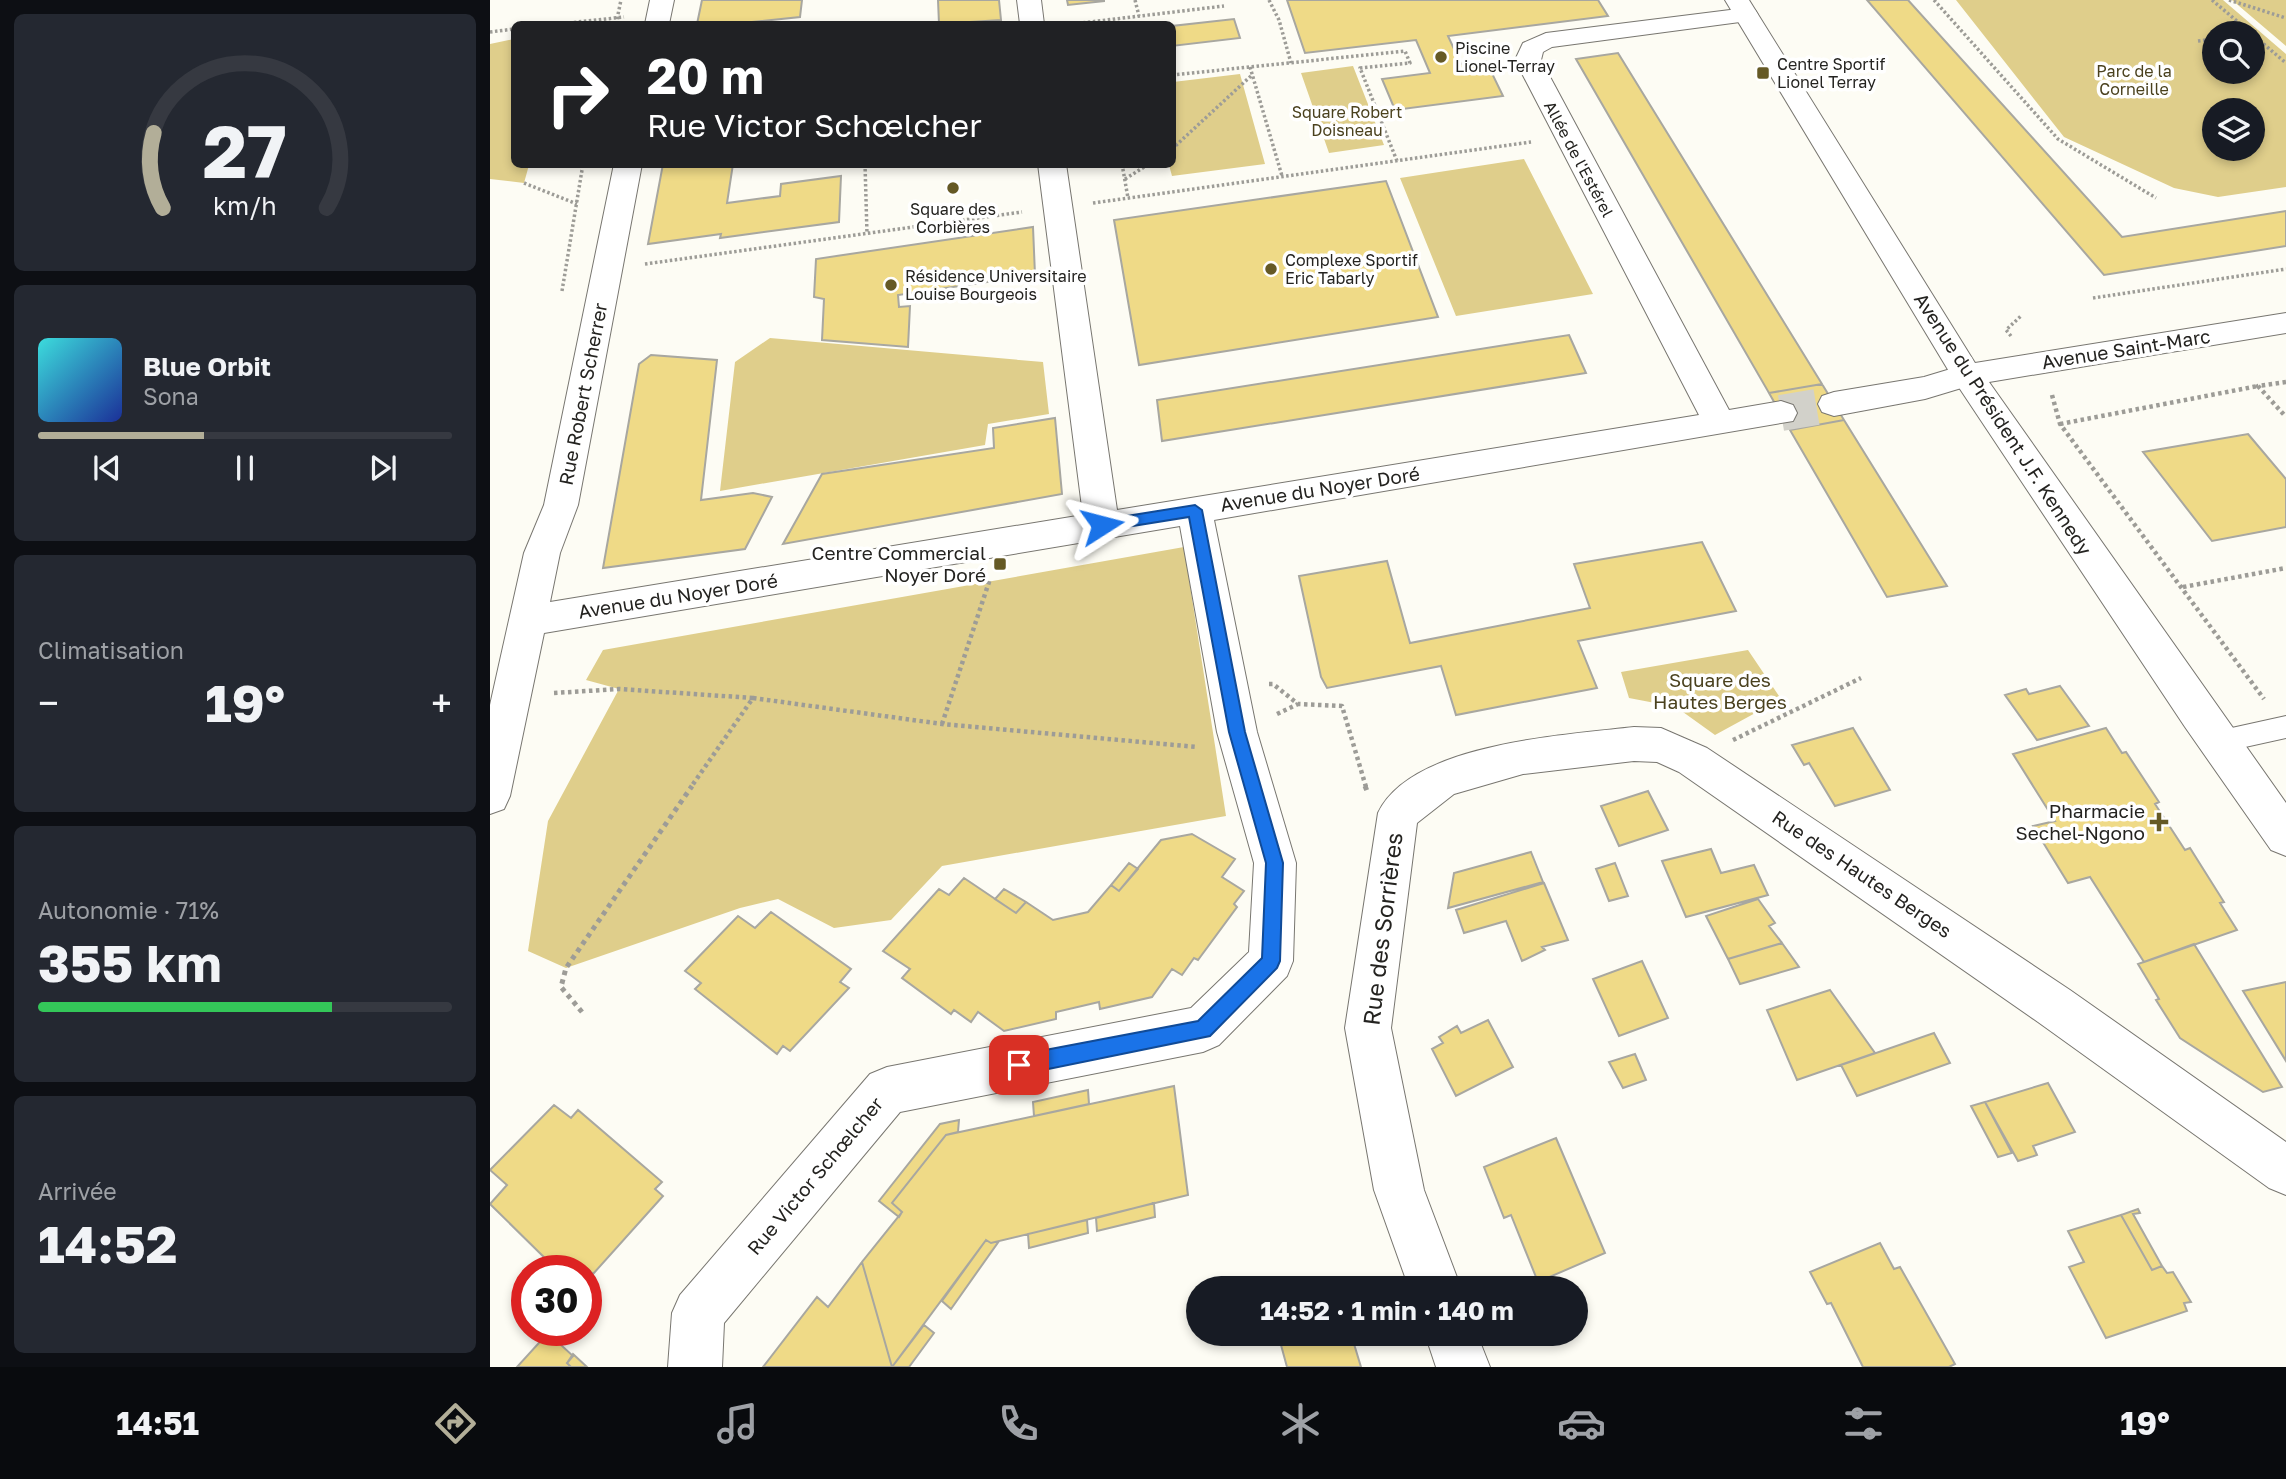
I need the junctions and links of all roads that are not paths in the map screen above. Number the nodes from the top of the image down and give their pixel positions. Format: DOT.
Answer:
graph roads {
  1 [pos="662,0"];
  2 [pos="1028,0"];
  3 [pos="1741,8"];
  4 [pos="658,21"];
  5 [pos="1032,21"];
  6 [pos="627,168"];
  7 [pos="1053,168"];
  8 [pos="2286,323"];
  9 [pos="1967,375"];
  10 [pos="1834,404"];
  11 [pos="1780,413"];
  12 [pos="1720,423"];
  13 [pos="1195,510"];
  14 [pos="1102,525"];
  15 [pos="528,621"];
  16 [pos="2285,727"];
  17 [pos="2218,742"];
  18 [pos="492,778"];
  19 [pos="1396,824"];
  20 [pos="2286,837"];
  21 [pos="2286,1171"];
  22 [pos="1431,1276"];
  23 [pos="1456,1346"];
  24 [pos="695,1367"];
  25 [pos="1464,1367"];
  1 -- 4 [label="street"];
  2 -- 5 [label="street"];
  3 -- 9 [label="street, Avenue du Président J.F. Kennedy"];
  3 -- 12 [label="street, Allée de l'Estérel"];
  6 -- 15 [label="street, Rue Robert Scherrer"];
  7 -- 14 [label="street"];
  8 -- 9 [label="street, Avenue Saint-Marc"];
  9 -- 10 [label="street"];
  9 -- 17 [label="street, Avenue du Président J.F. Kennedy"];
  11 -- 12 [label="street, Avenue du Noyer Doré"];
  12 -- 13 [label="street, Avenue du Noyer Doré"];
  13 -- 14 [label="street, Avenue du Noyer Doré"];
  13 -- 24 [label="street, Rue Victor Schœlcher"];
  14 -- 15 [label="street, Avenue du Noyer Doré"];
  15 -- 18 [label="street, Rue Robert Scherrer"];
  16 -- 17 [label="lane"];
  17 -- 20 [label="street, Avenue du Président J.F. Kennedy"];
  19 -- 21 [label="street, Rue des Hautes Berges"];
  19 -- 22 [label="street, Rue des Sorrières"];
  23 -- 25 [label="street"];
}
